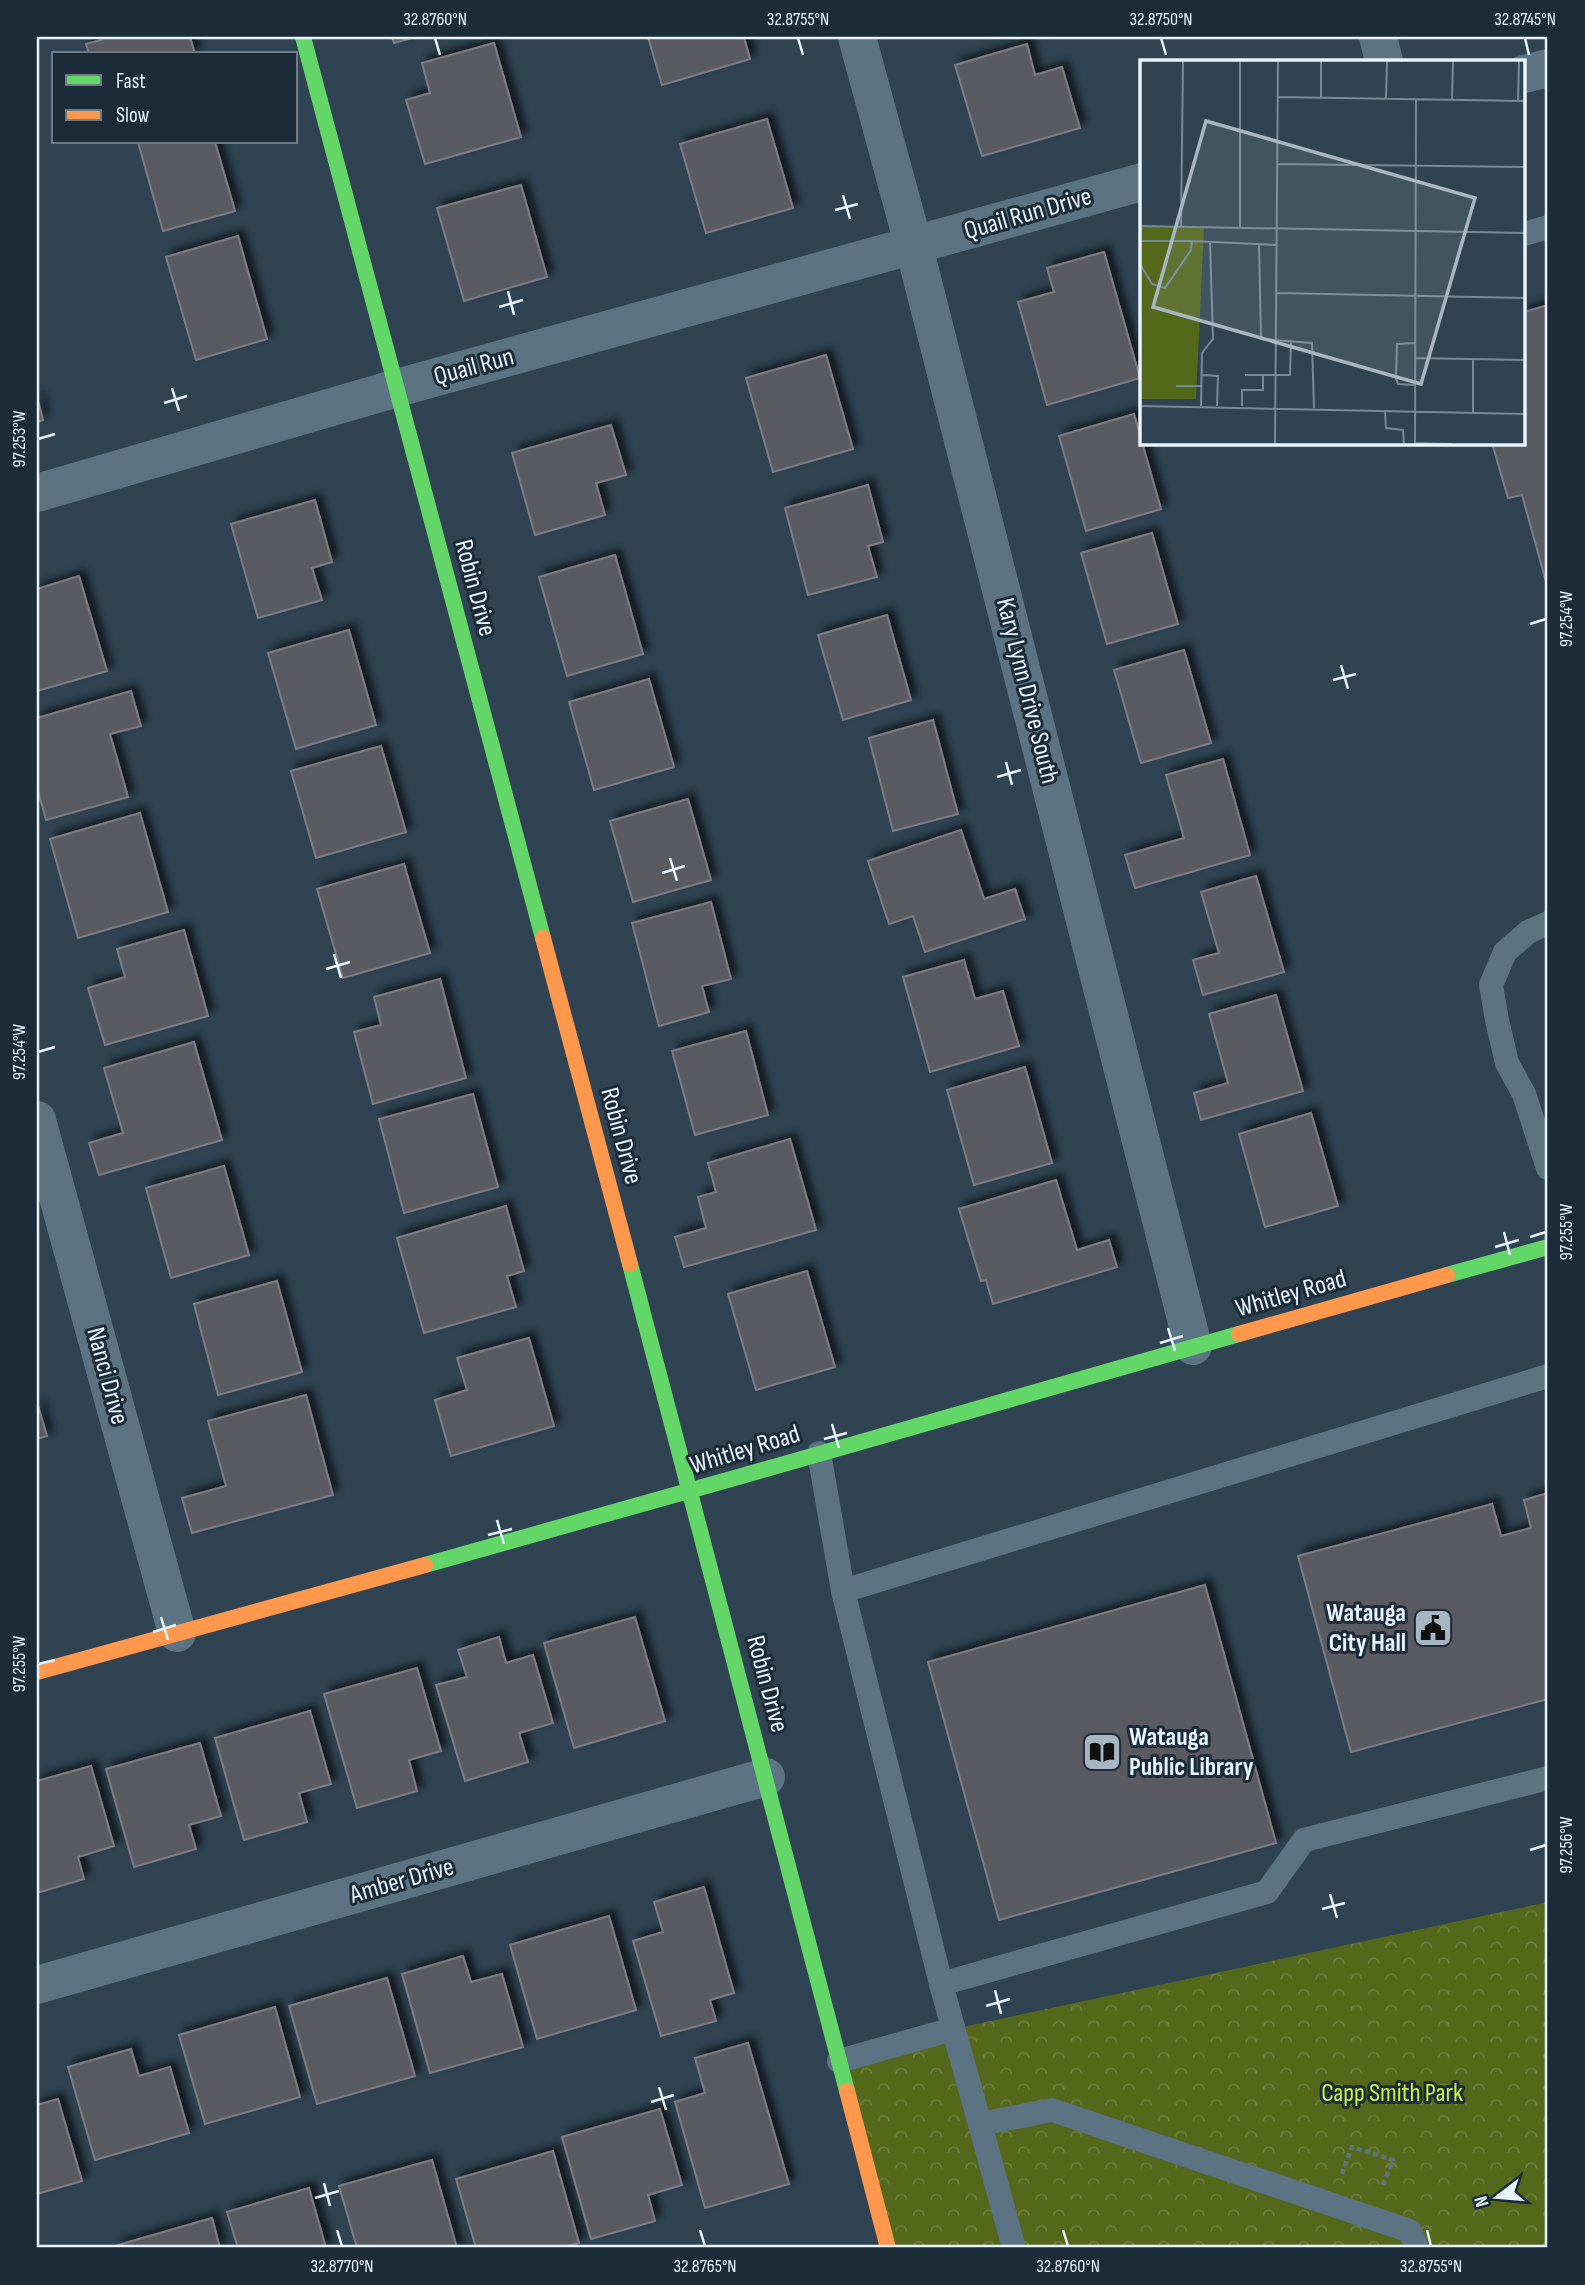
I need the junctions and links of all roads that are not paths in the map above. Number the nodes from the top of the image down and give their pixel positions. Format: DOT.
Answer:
graph roads {
  1 [pos="303,37"];
  2 [pos="857,37"];
  3 [pos="1378,37"];
  4 [pos="1384,60"];
  5 [pos="1548,68"];
  6 [pos="1526,74"];
  7 [pos="1140,183"];
  8 [pos="1548,228"];
  9 [pos="1526,234"];
  10 [pos="914,247"];
  11 [pos="397,388"];
  12 [pos="37,493"];
  13 [pos="1548,923"];
  14 [pos="37,1120"];
  15 [pos="1541,1121"];
  16 [pos="1548,1168"];
  17 [pos="1548,1247"];
  18 [pos="1193,1346"];
  19 [pos="1548,1376"];
  20 [pos="819,1453"];
  21 [pos="690,1492"];
  22 [pos="843,1591"];
  23 [pos="177,1633"];
  24 [pos="37,1672"];
  25 [pos="766,1777"];
  26 [pos="1548,1778"];
  27 [pos="941,1984"];
  28 [pos="37,1985"];
  29 [pos="953,2029"];
  30 [pos="839,2061"];
  31 [pos="980,2124"];
  32 [pos="883,2247"];
  33 [pos="1014,2248"];
  34 [pos="1417,2248"];
  1 -- 11 [label="street, Robin Drive"];
  2 -- 10 [label="street, Kary Lynn Drive South"];
  3 -- 4 [label="street"];
  5 -- 6 [label="street"];
  7 -- 10 [label="street, Quail Run Drive"];
  8 -- 9 [label="lane"];
  10 -- 11 [label="street, Quail Run"];
  10 -- 18 [label="street, Kary Lynn Drive South"];
  11 -- 12 [label="street, Quail Run"];
  11 -- 21 [label="street, Robin Drive"];
  13 -- 15 [label="lane"];
  14 -- 23 [label="street, Nanci Drive"];
  15 -- 16 [label="lane"];
  17 -- 18 [label="street, Whitley Road"];
  18 -- 20 [label="street, Whitley Road"];
  19 -- 22 [label="lane"];
  20 -- 21 [label="street, Whitley Road"];
  20 -- 22 [label="lane"];
  21 -- 23 [label="street, Whitley Road"];
  21 -- 25 [label="street, Robin Drive"];
  22 -- 27 [label="lane"];
  23 -- 24 [label="street, Whitley Road"];
  25 -- 28 [label="street, Amber Drive"];
  25 -- 30 [label="street, Robin Drive"];
  26 -- 27 [label="lane"];
  27 -- 29 [label="lane"];
  29 -- 30 [label="lane"];
  29 -- 31 [label="lane"];
  30 -- 32 [label="street, Robin Drive"];
  31 -- 33 [label="lane"];
  31 -- 34 [label="lane"];
}
